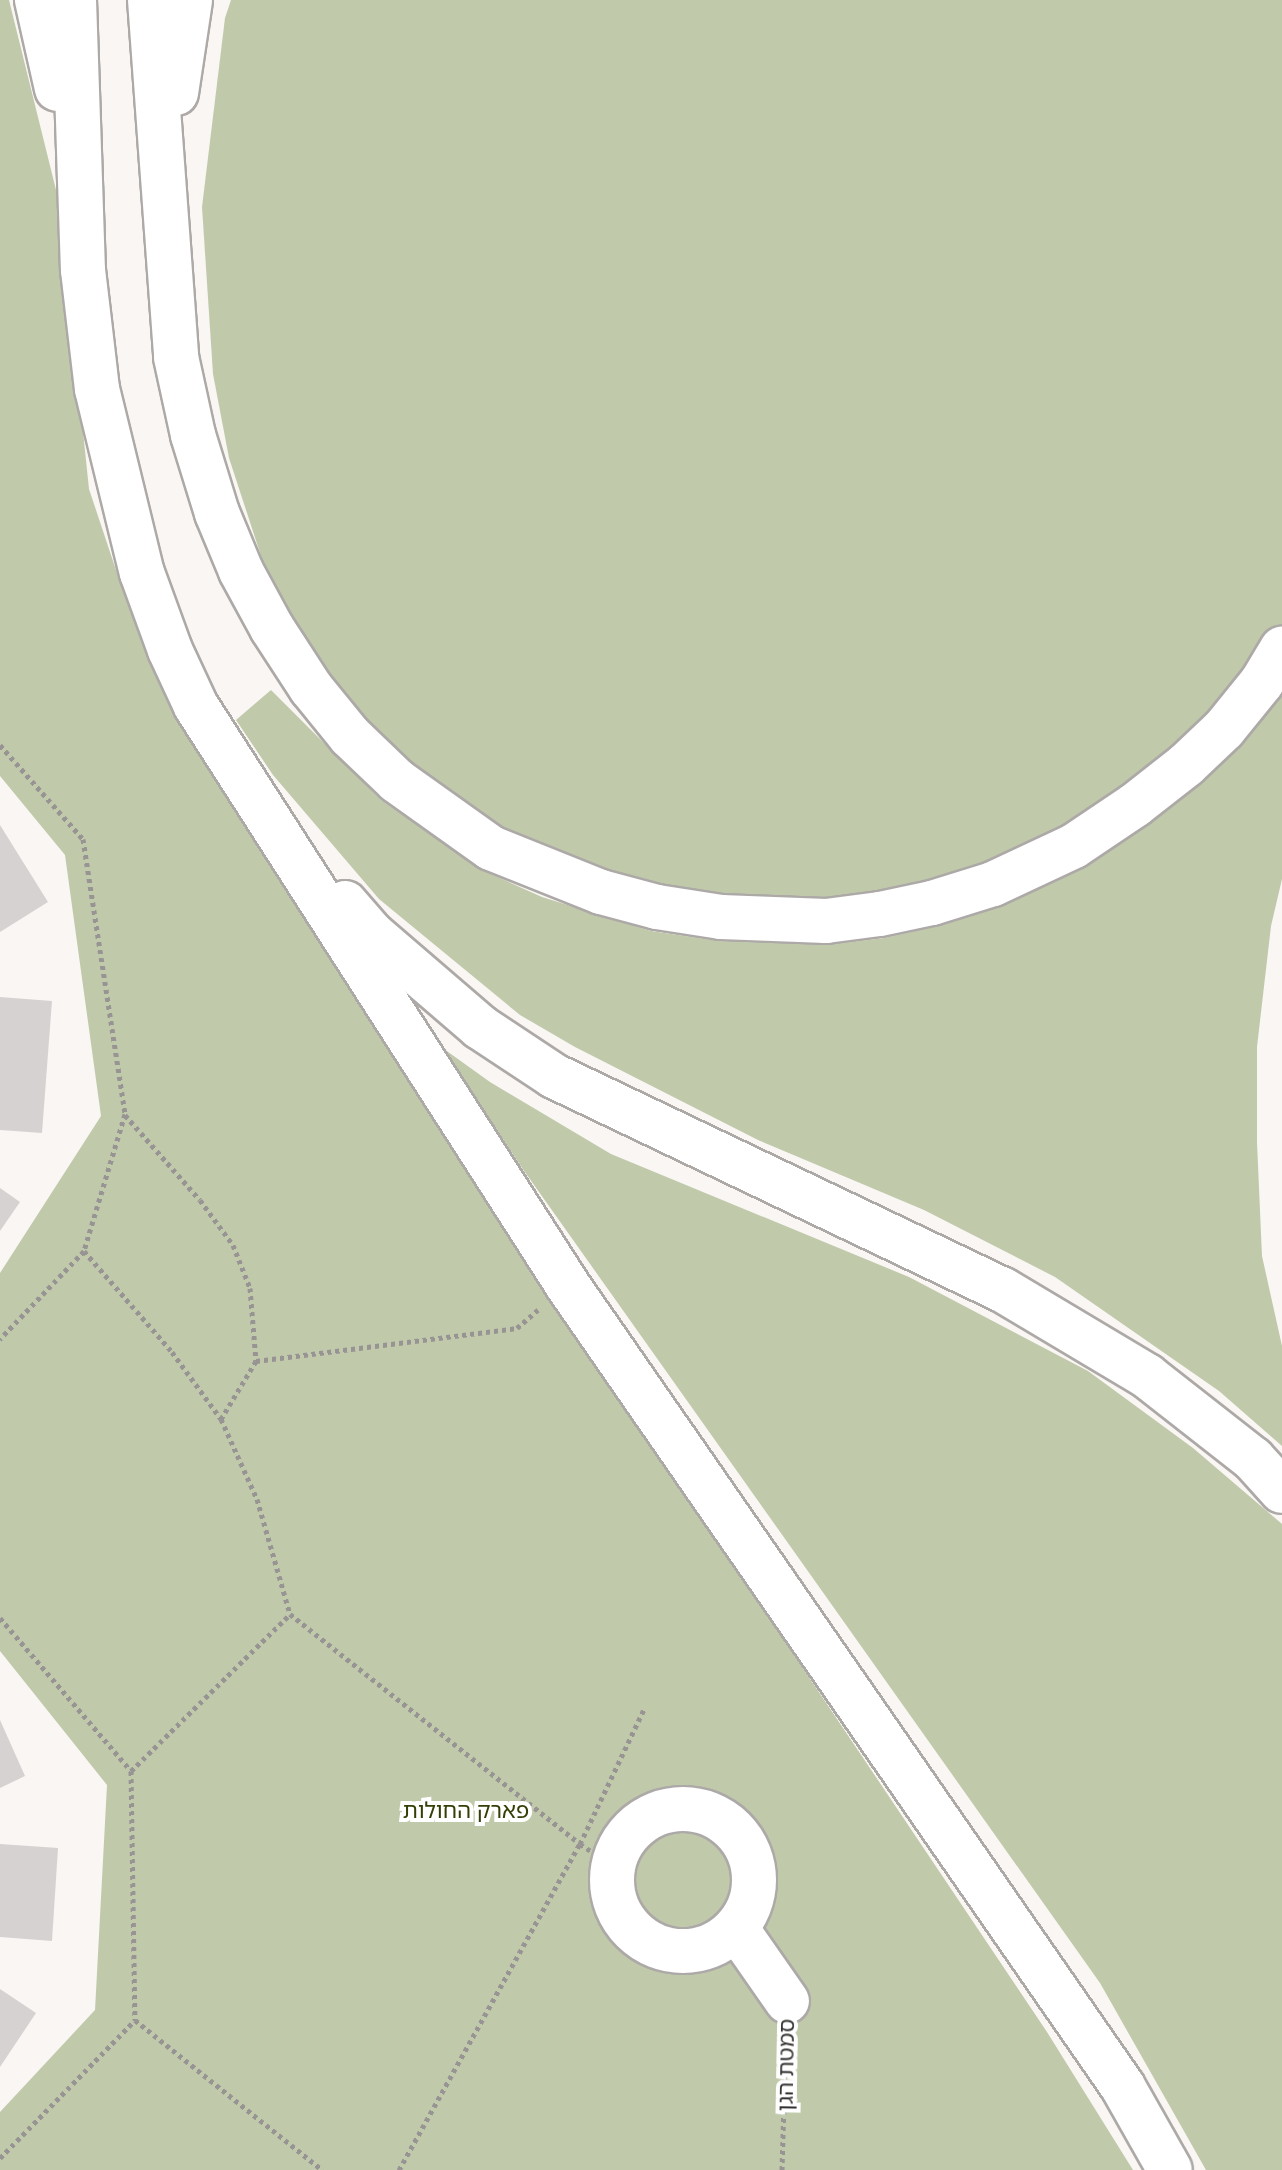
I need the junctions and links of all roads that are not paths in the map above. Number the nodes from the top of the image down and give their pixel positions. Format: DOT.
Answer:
graph roads {
  1 [pos="37,0"];
  2 [pos="74,0"];
  3 [pos="150,0"];
  4 [pos="190,0"];
  5 [pos="81,197"];
  6 [pos="165,199"];
  7 [pos="1282,649"];
  8 [pos="252,795"];
  9 [pos="1282,1491"];
  10 [pos="736,1928"];
  11 [pos="787,2001"];
  12 [pos="1170,2170"];
  1 -- 5 [label="main road"];
  2 -- 5 [label="main road"];
  3 -- 6 [label="main road"];
  4 -- 6 [label="main road"];
  5 -- 8 [label="main road"];
  6 -- 7 [label="main road"];
  8 -- 9 [label="main road"];
  8 -- 12 [label="main road"];
  10 -- 10 [label="main road"];
  10 -- 11 [label="main road, סמטת הגן"];
}
